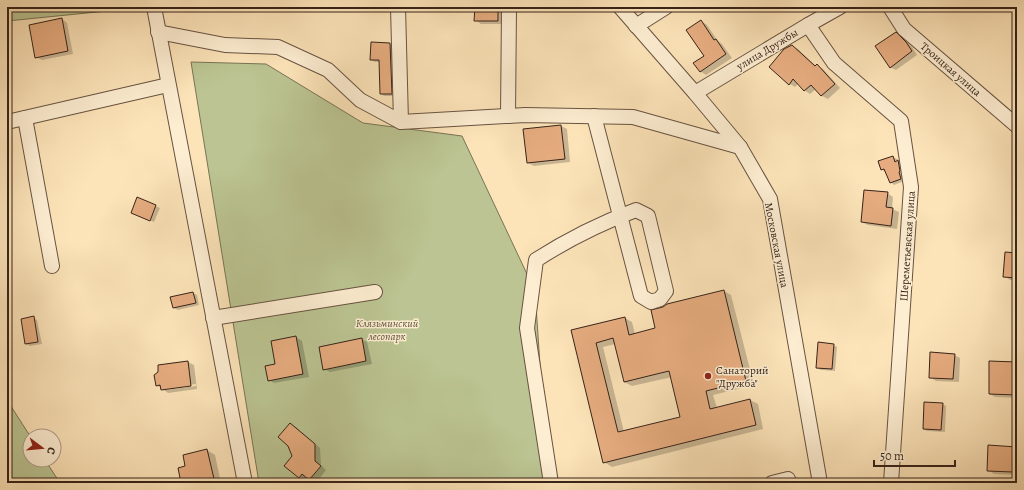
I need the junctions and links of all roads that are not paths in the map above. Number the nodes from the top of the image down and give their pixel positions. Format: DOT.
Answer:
graph roads {
  1 [pos="154,7"];
  2 [pos="398,7"];
  3 [pos="508,7"];
  4 [pos="620,7"];
  5 [pos="666,7"];
  6 [pos="840,7"];
  7 [pos="890,7"];
  8 [pos="808,25"];
  9 [pos="636,26"];
  10 [pos="158,32"];
  11 [pos="168,85"];
  12 [pos="695,94"];
  13 [pos="508,116"];
  14 [pos="594,116"];
  15 [pos="25,118"];
  16 [pos="7,122"];
  17 [pos="401,122"];
  18 [pos="1017,126"];
  19 [pos="740,147"];
  20 [pos="620,216"];
  21 [pos="52,266"];
  22 [pos="376,292"];
  23 [pos="213,318"];
  24 [pos="788,479"];
  25 [pos="245,483"];
  26 [pos="550,483"];
  27 [pos="772,483"];
  28 [pos="820,483"];
  29 [pos="891,483"];
  1 -- 10 [label="street"];
  2 -- 17 [label="street"];
  3 -- 13 [label="street"];
  4 -- 9 [label="street, Московская улица"];
  5 -- 9 [label="street"];
  6 -- 8 [label="street, улица Дружбы"];
  7 -- 18 [label="street, Троицкая улица"];
  8 -- 12 [label="street, улица Дружбы"];
  8 -- 29 [label="street, Шереметьевская улица"];
  9 -- 12 [label="street, Московская улица"];
  10 -- 11 [label="street"];
  10 -- 17 [label="street"];
  11 -- 15 [label="street"];
  11 -- 23 [label="street"];
  12 -- 19 [label="street, Московская улица"];
  13 -- 14 [label="street"];
  13 -- 17 [label="street"];
  14 -- 19 [label="street"];
  14 -- 20 [label="street"];
  15 -- 16 [label="street"];
  15 -- 21 [label="street"];
  19 -- 28 [label="street, Московская улица"];
  20 -- 20 [label="street"];
  20 -- 26 [label="street"];
  22 -- 23 [label="street"];
  23 -- 25 [label="street"];
  24 -- 27 [label="street"];
}
